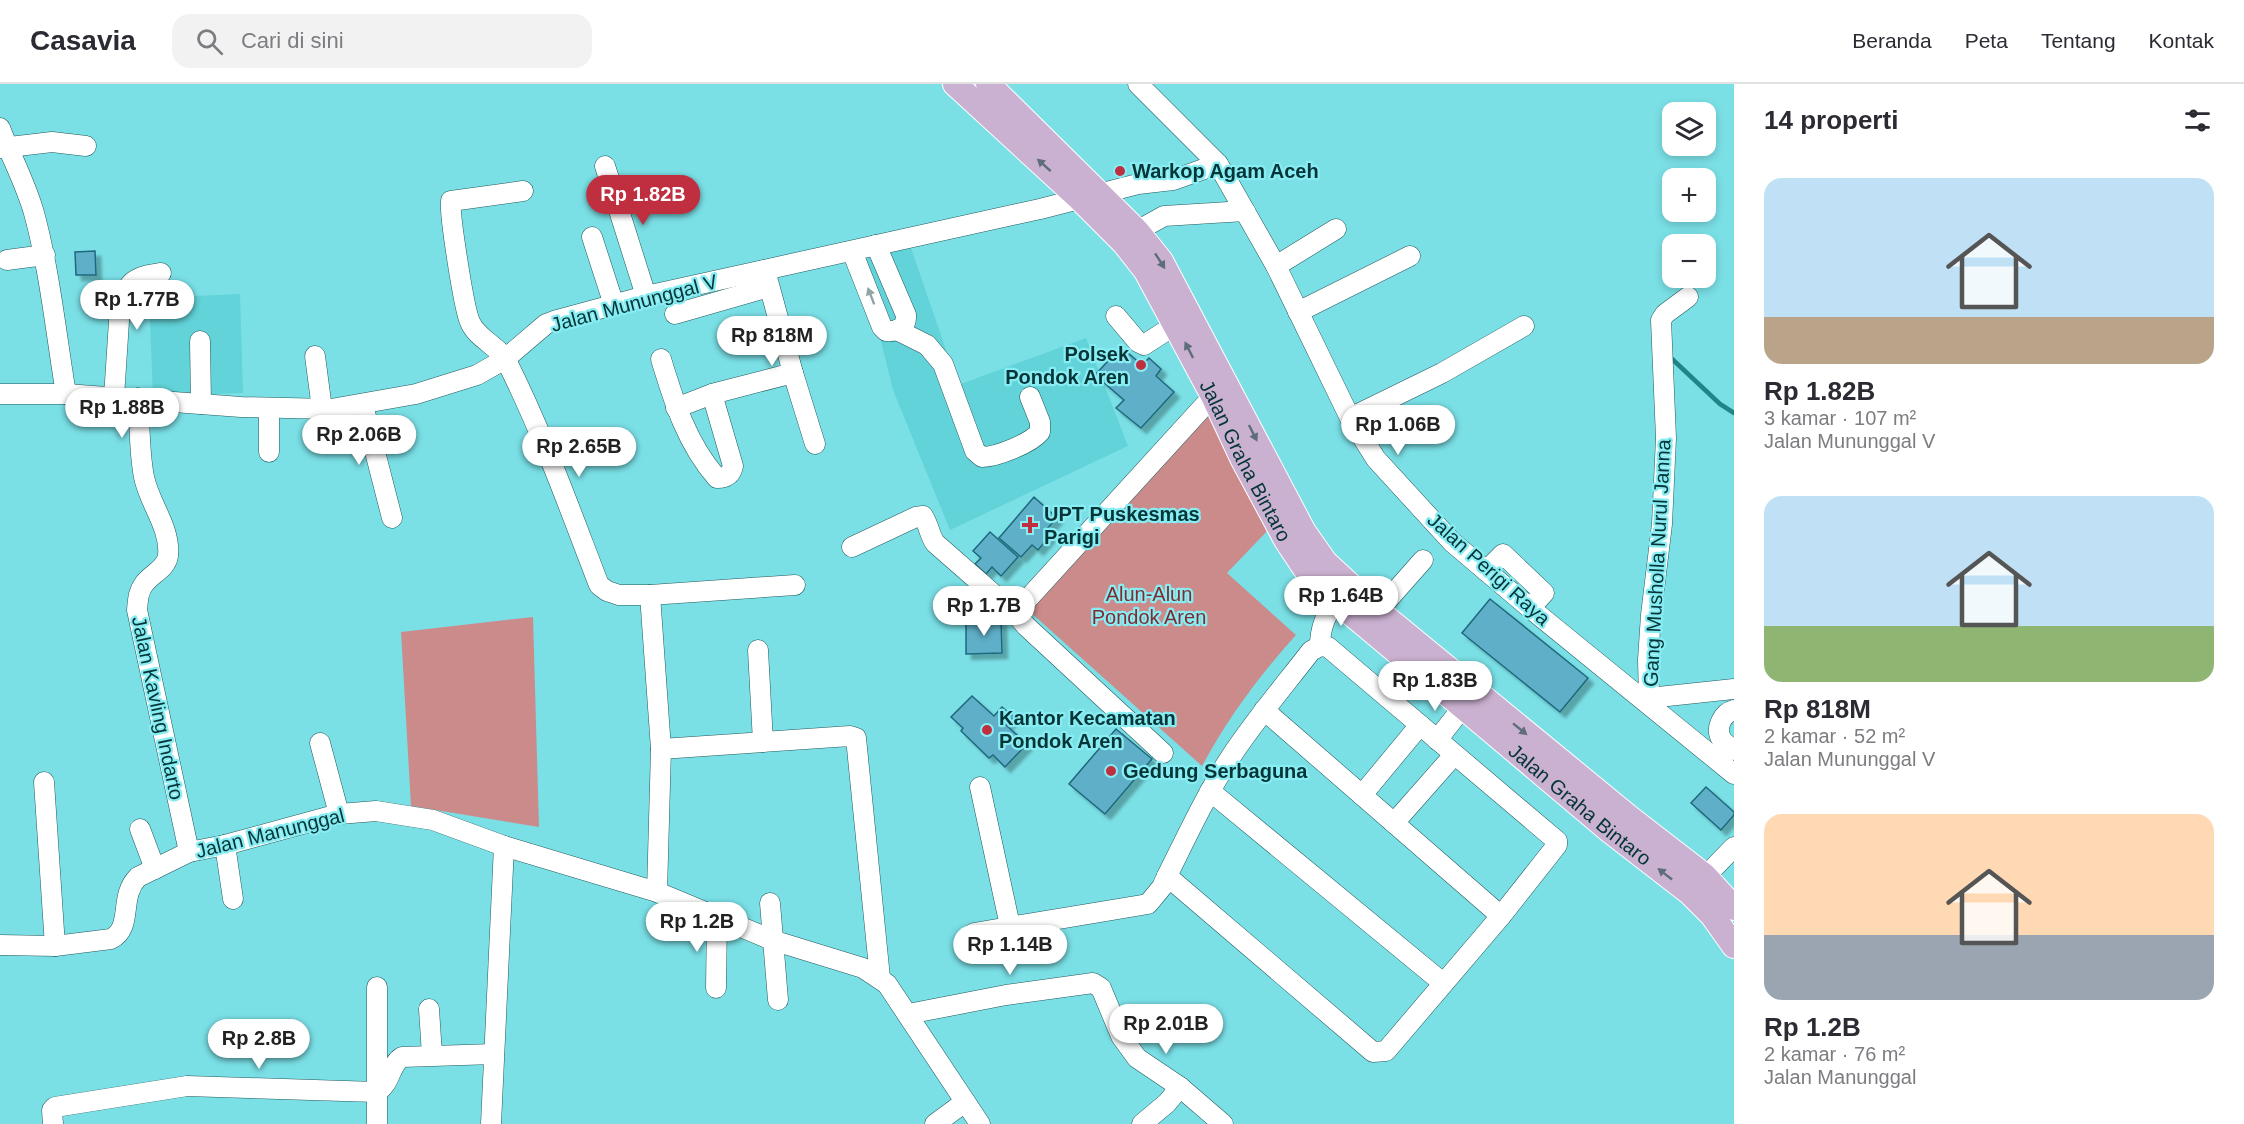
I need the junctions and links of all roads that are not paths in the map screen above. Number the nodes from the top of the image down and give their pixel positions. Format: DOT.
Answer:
graph roads {
  1 [pos="1138,84"];
  2 [pos="975,87"];
  3 [pos="2,141"];
  4 [pos="86,146"];
  5 [pos="1218,164"];
  6 [pos="605,166"];
  7 [pos="523,191"];
  8 [pos="1090,196"];
  9 [pos="1245,211"];
  10 [pos="1336,229"];
  11 [pos="592,237"];
  12 [pos="1131,237"];
  13 [pos="876,245"];
  14 [pos="852,251"];
  15 [pos="45,255"];
  16 [pos="1410,256"];
  17 [pos="7,260"];
  18 [pos="1276,266"];
  19 [pos="161,273"];
  20 [pos="767,278"];
  21 [pos="646,296"];
  22 [pos="1688,297"];
  23 [pos="614,305"];
  24 [pos="1298,312"];
  25 [pos="675,314"];
  26 [pos="1116,316"];
  27 [pos="1176,324"];
  28 [pos="1524,326"];
  29 [pos="897,330"];
  30 [pos="200,341"];
  31 [pos="315,356"];
  32 [pos="505,359"];
  33 [pos="662,359"];
  34 [pos="793,373"];
  35 [pos="1221,393"];
  36 [pos="0,394"];
  37 [pos="66,394"];
  38 [pos="712,394"];
  39 [pos="114,397"];
  40 [pos="1030,397"];
  41 [pos="138,398"];
  42 [pos="201,404"];
  43 [pos="363,405"];
  44 [pos="269,408"];
  45 [pos="676,408"];
  46 [pos="322,409"];
  47 [pos="1350,418"];
  48 [pos="815,444"];
  49 [pos="269,452"];
  50 [pos="392,518"];
  51 [pos="852,548"];
  52 [pos="1423,560"];
  53 [pos="795,585"];
  54 [pos="650,595"];
  55 [pos="1335,600"];
  56 [pos="1378,611"];
  57 [pos="1015,613"];
  58 [pos="1320,646"];
  59 [pos="758,650"];
  60 [pos="1734,689"];
  61 [pos="1468,700"];
  62 [pos="1648,700"];
  63 [pos="1264,710"];
  64 [pos="1734,710"];
  65 [pos="1420,725"];
  66 [pos="1437,740"];
  67 [pos="763,742"];
  68 [pos="320,743"];
  69 [pos="661,750"];
  70 [pos="1734,750"];
  71 [pos="1163,753"];
  72 [pos="1454,755"];
  73 [pos="1734,774"];
  74 [pos="44,782"];
  75 [pos="980,787"];
  76 [pos="1210,791"];
  77 [pos="1362,795"];
  78 [pos="339,814"];
  79 [pos="1394,823"];
  80 [pos="140,828"];
  81 [pos="225,845"];
  82 [pos="504,846"];
  83 [pos="189,852"];
  84 [pos="1732,852"];
  85 [pos="155,869"];
  86 [pos="1167,876"];
  87 [pos="1697,884"];
  88 [pos="657,892"];
  89 [pos="233,899"];
  90 [pos="770,903"];
  91 [pos="1734,908"];
  92 [pos="1501,916"];
  93 [pos="717,918"];
  94 [pos="1010,926"];
  95 [pos="974,933"];
  96 [pos="772,940"];
  97 [pos="0,945"];
  98 [pos="55,946"];
  99 [pos="1734,946"];
  100 [pos="880,978"];
  101 [pos="1443,983"];
  102 [pos="377,987"];
  103 [pos="716,988"];
  104 [pos="778,1000"];
  105 [pos="429,1008"];
  106 [pos="908,1014"];
  107 [pos="494,1053"];
  108 [pos="432,1054"];
  109 [pos="1180,1086"];
  110 [pos="376,1092"];
  111 [pos="965,1102"];
  112 [pos="53,1124"];
  113 [pos="377,1124"];
  114 [pos="491,1124"];
  115 [pos="936,1124"];
  116 [pos="980,1124"];
  117 [pos="1142,1124"];
  118 [pos="1223,1124"];
  1 -- 5 [label="street, Jalan Perigi Raya"];
  2 -- 8 [label="main road, Jalan Graha Bintaro"];
  3 -- 4 [label="street"];
  3 -- 15 [label="street"];
  5 -- 8 [label="street, Jalan Mununggal V"];
  5 -- 9 [label="street, Jalan Perigi Raya"];
  6 -- 21 [label="street"];
  7 -- 32 [label="street"];
  8 -- 12 [label="main road, Jalan Graha Bintaro"];
  8 -- 13 [label="street, Jalan Mununggal V"];
  9 -- 12 [label="street"];
  9 -- 18 [label="street, Jalan Perigi Raya"];
  10 -- 18 [label="street"];
  11 -- 23 [label="street"];
  12 -- 27 [label="main road, Jalan Graha Bintaro"];
  12 -- 35 [label="main road, Jalan Graha Bintaro, one-way"];
  13 -- 14 [label="street, Jalan Mununggal V"];
  13 -- 29 [label="street"];
  14 -- 20 [label="street, Jalan Mununggal V"];
  29 -- 14 [label="street, one-way"];
  15 -- 17 [label="street"];
  15 -- 37 [label="street"];
  16 -- 24 [label="street"];
  18 -- 24 [label="street, Jalan Perigi Raya"];
  19 -- 39 [label="street"];
  20 -- 21 [label="street, Jalan Mununggal V"];
  20 -- 25 [label="street"];
  20 -- 34 [label="street"];
  21 -- 23 [label="street, Jalan Mununggal V"];
  22 -- 62 [label="street, Gang Musholla Nurul Janna"];
  23 -- 32 [label="street, Jalan Mununggal V"];
  24 -- 47 [label="street, Jalan Perigi Raya"];
  26 -- 27 [label="street"];
  35 -- 27 [label="main road, Jalan Graha Bintaro, one-way"];
  28 -- 47 [label="street"];
  29 -- 40 [label="street"];
  30 -- 42 [label="street"];
  31 -- 46 [label="street"];
  32 -- 43 [label="street, Jalan Mununggal V"];
  32 -- 54 [label="street"];
  33 -- 45 [label="street"];
  34 -- 38 [label="street"];
  34 -- 48 [label="street"];
  35 -- 55 [label="main road, Jalan Graha Bintaro"];
  35 -- 56 [label="main road, Jalan Graha Bintaro, one-way"];
  35 -- 57 [label="street"];
  36 -- 37 [label="street, Jalan Mununggal V"];
  37 -- 39 [label="street, Jalan Mununggal V"];
  38 -- 45 [label="street"];
  38 -- 45 [label="street"];
  39 -- 41 [label="street, Jalan Mununggal V"];
  41 -- 42 [label="street, Jalan Mununggal V"];
  41 -- 83 [label="street, Jalan Kavling Indarto"];
  42 -- 44 [label="street, Jalan Mununggal V"];
  43 -- 46 [label="street, Jalan Mununggal V"];
  43 -- 50 [label="street"];
  44 -- 46 [label="street, Jalan Mununggal V"];
  44 -- 49 [label="street"];
  47 -- 62 [label="street, Jalan Perigi Raya"];
  51 -- 57 [label="street"];
  52 -- 56 [label="street"];
  53 -- 54 [label="street"];
  54 -- 69 [label="street"];
  55 -- 58 [label="street"];
  55 -- 61 [label="main road, Jalan Graha Bintaro"];
  56 -- 61 [label="main road, Jalan Graha Bintaro"];
  57 -- 71 [label="street"];
  58 -- 63 [label="street"];
  58 -- 65 [label="street"];
  59 -- 67 [label="street"];
  60 -- 62 [label="street"];
  61 -- 66 [label="street"];
  61 -- 87 [label="main road, Jalan Graha Bintaro"];
  62 -- 73 [label="street, Jalan Perigi Raya"];
  63 -- 76 [label="street"];
  63 -- 77 [label="street"];
  64 -- 70 [label="street"];
  65 -- 66 [label="street"];
  65 -- 77 [label="street"];
  66 -- 72 [label="street"];
  67 -- 69 [label="street"];
  67 -- 100 [label="street"];
  68 -- 78 [label="street"];
  69 -- 88 [label="street"];
  72 -- 79 [label="street"];
  72 -- 92 [label="street"];
  74 -- 98 [label="street"];
  75 -- 94 [label="street"];
  76 -- 86 [label="street"];
  76 -- 101 [label="street"];
  77 -- 79 [label="street"];
  78 -- 81 [label="street, Jalan Manunggal"];
  78 -- 82 [label="street, Jalan Manunggal"];
  79 -- 92 [label="street"];
  80 -- 85 [label="street"];
  81 -- 83 [label="street, Jalan Manunggal"];
  81 -- 89 [label="street"];
  82 -- 88 [label="street, Jalan Manunggal"];
  82 -- 107 [label="street"];
  83 -- 85 [label="street, Jalan Manunggal"];
  84 -- 87 [label="street"];
  85 -- 98 [label="street, Jalan Manunggal"];
  86 -- 94 [label="street"];
  86 -- 101 [label="street"];
  87 -- 91 [label="main road, Jalan Graha Bintaro"];
  87 -- 99 [label="main road, Jalan Graha Bintaro"];
  88 -- 93 [label="street, Jalan Manunggal"];
  90 -- 96 [label="street"];
  92 -- 101 [label="street"];
  93 -- 96 [label="street, Jalan Manunggal"];
  93 -- 103 [label="street"];
  94 -- 95 [label="street"];
  96 -- 100 [label="street, Jalan Manunggal"];
  96 -- 104 [label="street"];
  97 -- 98 [label="street, Jalan Manunggal"];
  100 -- 106 [label="street"];
  102 -- 110 [label="street"];
  105 -- 108 [label="street"];
  106 -- 109 [label="street"];
  106 -- 111 [label="street"];
  107 -- 108 [label="street"];
  107 -- 114 [label="street"];
  108 -- 110 [label="street"];
  109 -- 117 [label="street"];
  109 -- 118 [label="street"];
  110 -- 112 [label="street"];
  110 -- 113 [label="street"];
  111 -- 115 [label="street"];
  111 -- 116 [label="street"];
}
